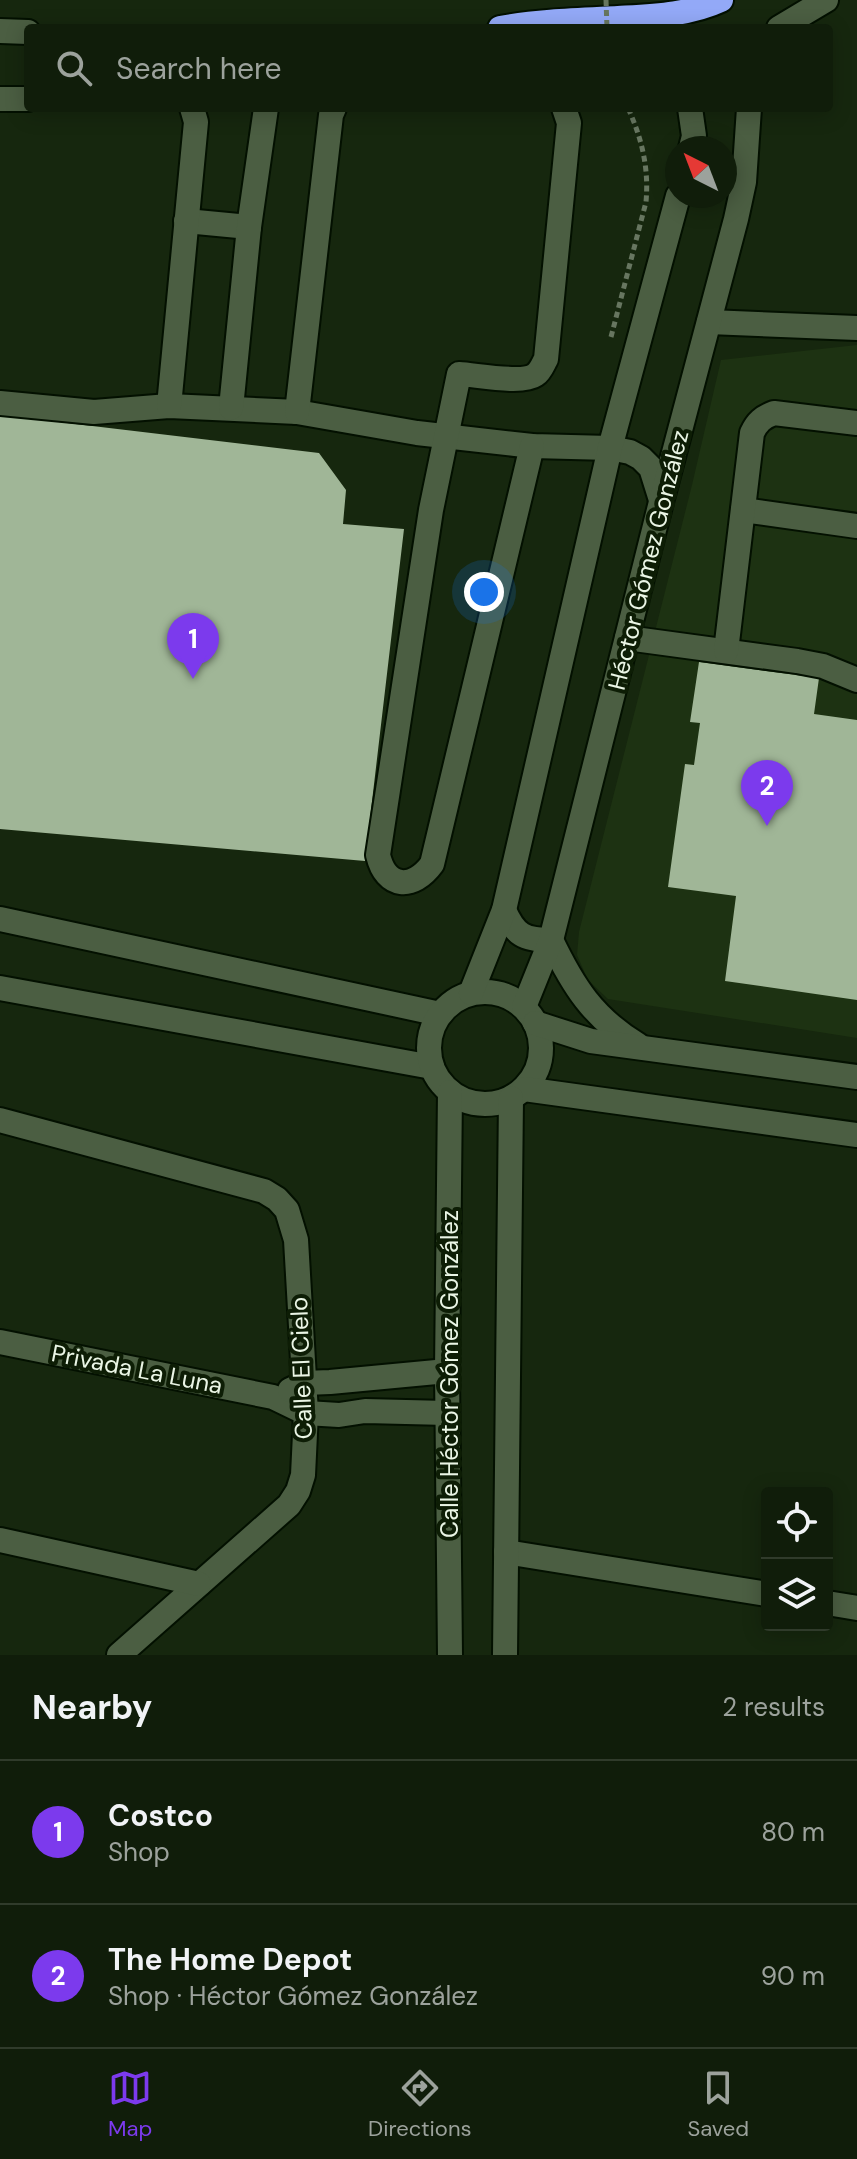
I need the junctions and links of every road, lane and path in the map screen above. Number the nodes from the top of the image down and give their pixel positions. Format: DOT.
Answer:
graph roads {
  1 [pos="606,0"];
  2 [pos="721,0"];
  3 [pos="826,0"];
  4 [pos="522,24"];
  5 [pos="607,24"];
  6 [pos="786,24"];
  7 [pos="0,31"];
  8 [pos="24,32"];
  9 [pos="0,99"];
  10 [pos="24,99"];
  11 [pos="193,112"];
  12 [pos="265,112"];
  13 [pos="332,112"];
  14 [pos="565,112"];
  15 [pos="630,112"];
  16 [pos="691,112"];
  17 [pos="749,112"];
  18 [pos="694,136"];
  19 [pos="675,208"];
  20 [pos="186,221"];
  21 [pos="249,227"];
  22 [pos="709,322"];
  23 [pos="857,328"];
  24 [pos="611,339"];
  25 [pos="0,403"];
  26 [pos="169,406"];
  27 [pos="231,408"];
  28 [pos="297,412"];
  29 [pos="857,423"];
  30 [pos="448,437"];
  31 [pos="532,446"];
  32 [pos="610,448"];
  33 [pos="661,502"];
  34 [pos="743,510"];
  35 [pos="857,526"];
  36 [pos="627,638"];
  37 [pos="726,651"];
  38 [pos="857,680"];
  39 [pos="504,910"];
  40 [pos="0,919"];
  41 [pos="551,940"];
  42 [pos="0,988"];
  43 [pos="471,993"];
  44 [pos="440,1014"];
  45 [pos="530,1015"];
  46 [pos="644,1048"];
  47 [pos="432,1067"];
  48 [pos="857,1077"];
  49 [pos="450,1092"];
  50 [pos="517,1093"];
  51 [pos="0,1120"];
  52 [pos="857,1135"];
  53 [pos="0,1342"];
  54 [pos="447,1371"];
  55 [pos="363,1378"];
  56 [pos="305,1383"];
  57 [pos="273,1397"];
  58 [pos="365,1411"];
  59 [pos="306,1413"];
  60 [pos="447,1413"];
  61 [pos="0,1540"];
  62 [pos="506,1552"];
  63 [pos="199,1584"];
  64 [pos="761,1593"];
  65 [pos="833,1604"];
  66 [pos="857,1608"];
  67 [pos="119,1655"];
  68 [pos="450,1655"];
  69 [pos="505,1655"];
  1 -- 5 [label="path, bridge"];
  2 -- 4 [label="highway"];
  3 -- 6 [label="street"];
  7 -- 8 [label="street"];
  9 -- 10 [label="street"];
  11 -- 20 [label="street"];
  12 -- 21 [label="street"];
  13 -- 28 [label="street"];
  14 -- 30 [label="street"];
  15 -- 24 [label="path"];
  16 -- 18 [label="street"];
  17 -- 22 [label="street, Héctor Gómez González"];
  19 -- 32 [label="street"];
  20 -- 21 [label="street"];
  20 -- 26 [label="street"];
  21 -- 27 [label="street"];
  22 -- 23 [label="street"];
  22 -- 33 [label="street, Héctor Gómez González"];
  25 -- 26 [label="street"];
  26 -- 27 [label="street"];
  27 -- 28 [label="street"];
  28 -- 30 [label="street"];
  29 -- 34 [label="street"];
  30 -- 31 [label="street"];
  30 -- 31 [label="street"];
  31 -- 32 [label="street"];
  32 -- 33 [label="street"];
  32 -- 39 [label="street"];
  33 -- 36 [label="street, Héctor Gómez González"];
  34 -- 35 [label="street"];
  34 -- 37 [label="street"];
  36 -- 37 [label="street"];
  36 -- 41 [label="street, Héctor Gómez González"];
  37 -- 38 [label="street"];
  39 -- 41 [label="street"];
  39 -- 43 [label="street"];
  40 -- 44 [label="street"];
  41 -- 45 [label="street, Héctor Gómez González"];
  41 -- 46 [label="street"];
  42 -- 47 [label="street"];
  43 -- 44 [label="street"];
  43 -- 45 [label="street"];
  44 -- 47 [label="street"];
  45 -- 46 [label="street"];
  45 -- 50 [label="street"];
  46 -- 48 [label="street"];
  47 -- 49 [label="street"];
  49 -- 50 [label="street"];
  49 -- 54 [label="street, Calle Héctor Gómez González"];
  50 -- 52 [label="street"];
  50 -- 62 [label="street"];
  51 -- 56 [label="street, Calle El Cielo"];
  53 -- 57 [label="street, Privada La Luna"];
  54 -- 55 [label="street"];
  54 -- 60 [label="street, Calle Héctor Gómez González"];
  55 -- 56 [label="street"];
  55 -- 58 [label="street"];
  56 -- 57 [label="street"];
  56 -- 59 [label="street, Calle El Cielo"];
  57 -- 59 [label="street, Privada La Luna"];
  58 -- 59 [label="street"];
  58 -- 60 [label="street"];
  59 -- 63 [label="street, Calle El Cielo"];
  60 -- 68 [label="street, Calle Héctor Gómez González"];
  61 -- 63 [label="street"];
  62 -- 64 [label="street"];
  62 -- 69 [label="street"];
  63 -- 67 [label="street, Calle El Cielo"];
  65 -- 66 [label="street"];
}
